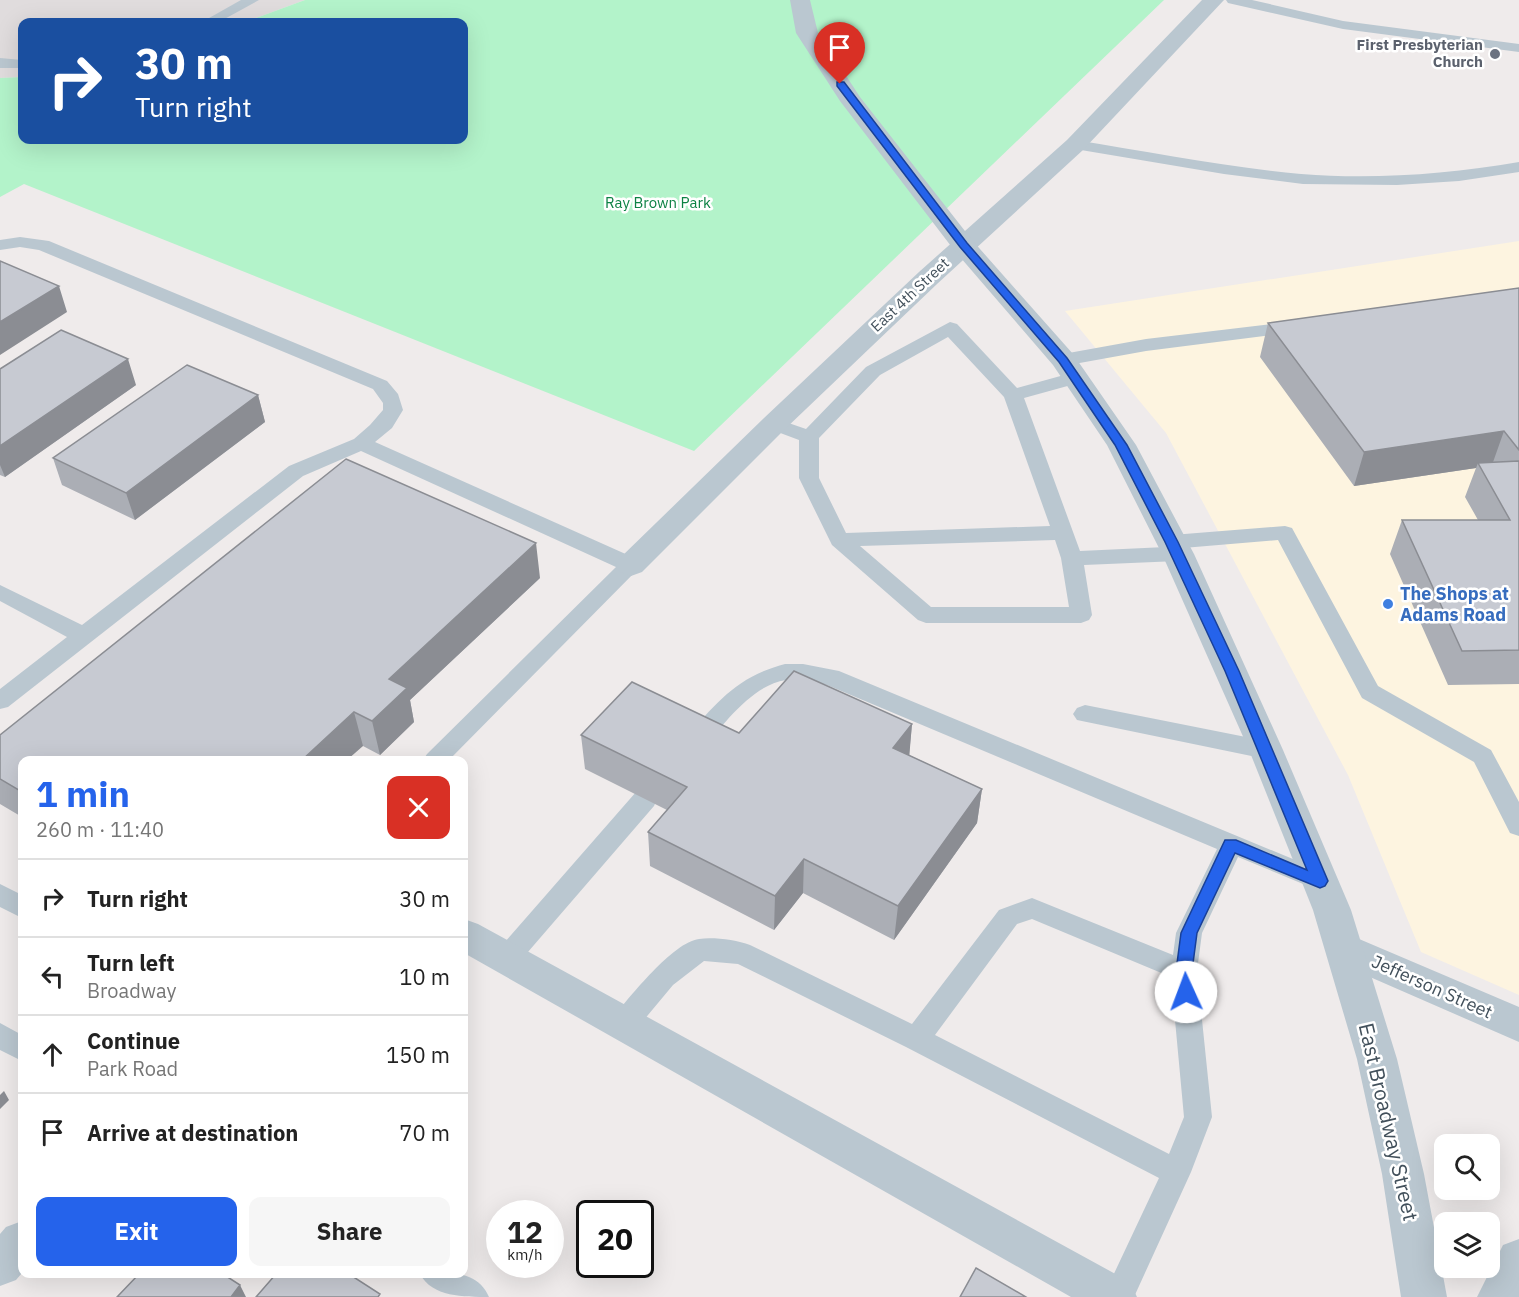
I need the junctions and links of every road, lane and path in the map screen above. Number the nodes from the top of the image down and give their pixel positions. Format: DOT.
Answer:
graph roads {
  1 [pos="252,0"];
  2 [pos="800,0"];
  3 [pos="1214,0"];
  4 [pos="1233,0"];
  5 [pos="217,18"];
  6 [pos="1519,48"];
  7 [pos="0,63"];
  8 [pos="18,64"];
  9 [pos="1075,145"];
  10 [pos="1519,167"];
  11 [pos="0,245"];
  12 [pos="963,245"];
  13 [pos="1314,325"];
  14 [pos="1069,369"];
  15 [pos="1013,395"];
  16 [pos="774,424"];
  17 [pos="809,437"];
  18 [pos="361,443"];
  19 [pos="1063,533"];
  20 [pos="838,540"];
  21 [pos="1175,548"];
  22 [pos="1072,558"];
  23 [pos="631,565"];
  24 [pos="0,592"];
  25 [pos="82,635"];
  26 [pos="0,701"];
  27 [pos="1085,714"];
  28 [pos="692,745"];
  29 [pos="1266,750"];
  30 [pos="439,756"];
  31 [pos="645,799"];
  32 [pos="1519,826"];
  33 [pos="1231,845"];
  34 [pos="1320,881"];
  35 [pos="0,894"];
  36 [pos="18,905"];
  37 [pos="468,937"];
  38 [pos="1345,949"];
  39 [pos="506,959"];
  40 [pos="1184,971"];
  41 [pos="623,1024"];
  42 [pos="1519,1025"];
  43 [pos="0,1035"];
  44 [pos="916,1039"];
  45 [pos="18,1046"];
  46 [pos="1176,1172"];
  47 [pos="18,1246"];
  48 [pos="1519,1260"];
  49 [pos="0,1265"];
  50 [pos="442,1278"];
  51 [pos="474,1297"];
  52 [pos="1116,1297"];
  53 [pos="1424,1297"];
  54 [pos="1500,1297"];
  1 -- 5 [label="lane"];
  2 -- 12 [label="street, East Broadway Street"];
  3 -- 9 [label="street, East 4th Street"];
  4 -- 6 [label="lane"];
  7 -- 8 [label="lane"];
  9 -- 10 [label="lane"];
  9 -- 12 [label="street, East 4th Street"];
  11 -- 18 [label="lane"];
  12 -- 14 [label="street, East Broadway Street"];
  12 -- 16 [label="street, East 4th Street"];
  13 -- 14 [label="lane"];
  14 -- 15 [label="lane"];
  14 -- 21 [label="street, East Broadway Street"];
  15 -- 17 [label="lane"];
  15 -- 19 [label="lane"];
  16 -- 17 [label="lane"];
  16 -- 23 [label="street, East 4th Street"];
  17 -- 20 [label="lane"];
  18 -- 23 [label="lane"];
  18 -- 25 [label="lane"];
  19 -- 20 [label="lane"];
  19 -- 22 [label="lane"];
  20 -- 22 [label="lane"];
  21 -- 22 [label="lane"];
  21 -- 29 [label="street, East Broadway Street"];
  21 -- 32 [label="lane"];
  23 -- 30 [label="lane"];
  24 -- 25 [label="lane"];
  25 -- 26 [label="lane"];
  27 -- 29 [label="lane"];
  28 -- 33 [label="lane"];
  29 -- 34 [label="street, East Broadway Street"];
  31 -- 39 [label="lane"];
  33 -- 34 [label="lane"];
  33 -- 40 [label="lane"];
  34 -- 38 [label="street, East Broadway Street"];
  35 -- 36 [label="lane"];
  37 -- 39 [label="street"];
  38 -- 42 [label="street, Jefferson Street"];
  38 -- 53 [label="street, East Broadway Street"];
  39 -- 41 [label="street"];
  40 -- 44 [label="lane"];
  40 -- 46 [label="lane"];
  41 -- 44 [label="lane"];
  41 -- 52 [label="street"];
  43 -- 45 [label="lane"];
  44 -- 46 [label="lane"];
  46 -- 52 [label="lane"];
  47 -- 49 [label="street"];
  48 -- 54 [label="street"];
  50 -- 51 [label="lane"];
}
